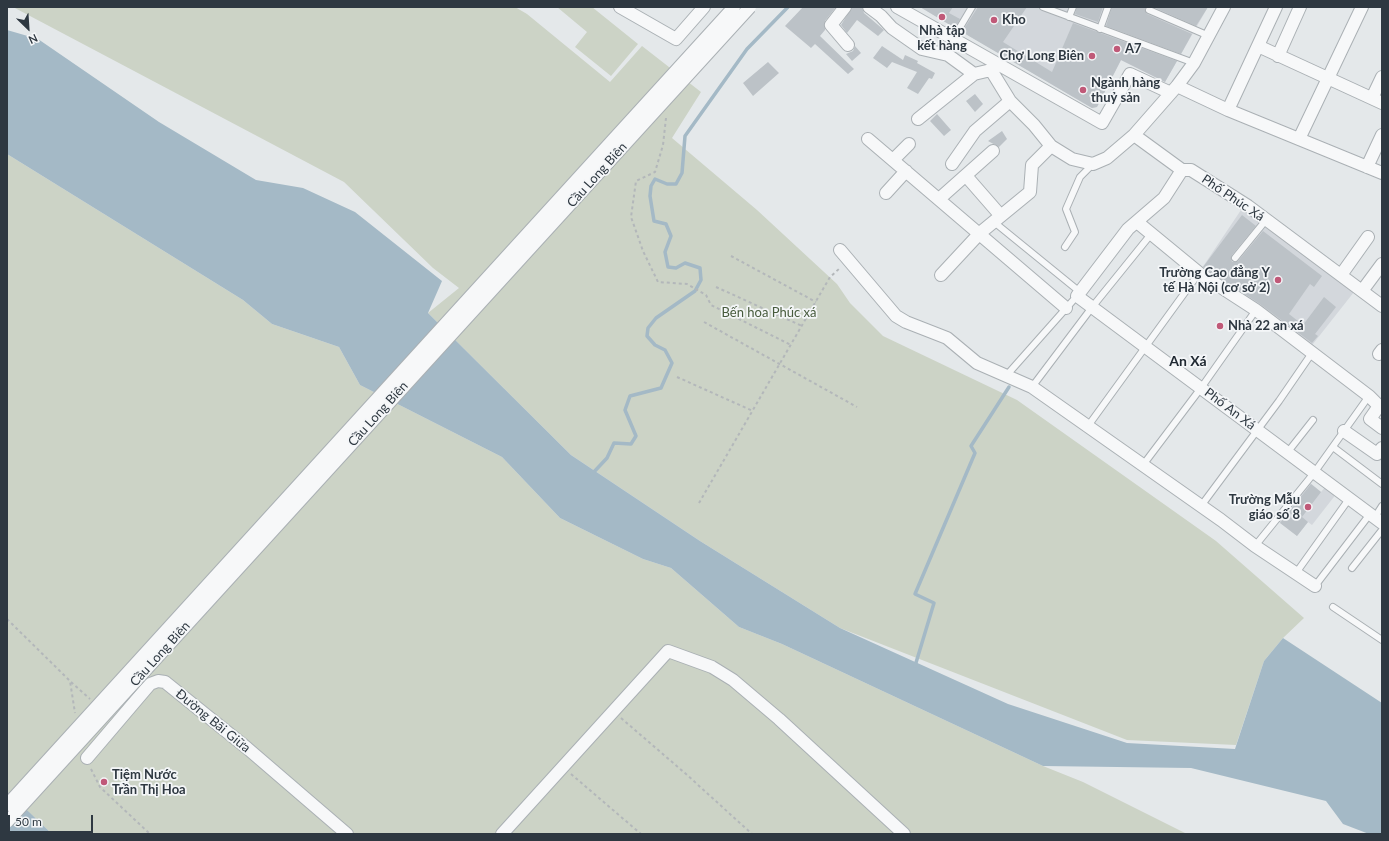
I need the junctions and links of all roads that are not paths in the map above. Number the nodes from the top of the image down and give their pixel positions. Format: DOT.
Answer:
graph roads {
  1 [pos="620,7"];
  2 [pos="734,7"];
  3 [pos="750,7"];
  4 [pos="845,7"];
  5 [pos="869,7"];
  6 [pos="897,7"];
  7 [pos="972,7"];
  8 [pos="1042,7"];
  9 [pos="1073,7"];
  10 [pos="1108,7"];
  11 [pos="1224,7"];
  12 [pos="1276,7"];
  13 [pos="1300,7"];
  14 [pos="1362,7"];
  15 [pos="702,8"];
  16 [pos="1149,10"];
  17 [pos="1069,17"];
  18 [pos="1100,29"];
  19 [pos="1139,34"];
  20 [pos="1208,36"];
  21 [pos="953,39"];
  22 [pos="1136,42"];
  23 [pos="848,46"];
  24 [pos="1258,46"];
  25 [pos="1278,56"];
  26 [pos="1194,63"];
  27 [pos="974,74"];
  28 [pos="1382,77"];
  29 [pos="1328,78"];
  30 [pos="1174,90"];
  31 [pos="1377,100"];
  32 [pos="1010,101"];
  33 [pos="1228,110"];
  34 [pos="918,119"];
  35 [pos="1134,135"];
  36 [pos="1382,135"];
  37 [pos="868,139"];
  38 [pos="1299,139"];
  39 [pos="909,144"];
  40 [pos="1051,146"];
  41 [pos="993,151"];
  42 [pos="893,160"];
  43 [pos="952,164"];
  44 [pos="1093,164"];
  45 [pos="1367,167"];
  46 [pos="1182,170"];
  47 [pos="906,171"];
  48 [pos="1382,173"];
  49 [pos="967,177"];
  50 [pos="886,193"];
  51 [pos="939,199"];
  52 [pos="998,219"];
  53 [pos="1266,220"];
  54 [pos="1137,222"];
  55 [pos="980,233"];
  56 [pos="1152,233"];
  57 [pos="1368,237"];
  58 [pos="1065,247"];
  59 [pos="840,250"];
  60 [pos="1235,258"];
  61 [pos="1382,264"];
  62 [pos="1199,273"];
  63 [pos="941,275"];
  64 [pos="1341,275"];
  65 [pos="1362,291"];
  66 [pos="1079,294"];
  67 [pos="1092,306"];
  68 [pos="1382,306"];
  69 [pos="1066,308"];
  70 [pos="1256,310"];
  71 [pos="1146,346"];
  72 [pos="1312,353"];
  73 [pos="1006,376"];
  74 [pos="1032,386"];
  75 [pos="1202,388"];
  76 [pos="1369,396"];
  77 [pos="1312,420"];
  78 [pos="1088,426"];
  79 [pos="1382,428"];
  80 [pos="1256,429"];
  81 [pos="1344,431"];
  82 [pos="1333,447"];
  83 [pos="1382,448"];
  84 [pos="1287,453"];
  85 [pos="1143,465"];
  86 [pos="1314,473"];
  87 [pos="1382,484"];
  88 [pos="1349,499"];
  89 [pos="1201,506"];
  90 [pos="1382,506"];
  91 [pos="1376,518"];
  92 [pos="1382,530"];
  93 [pos="1255,546"];
  94 [pos="1352,568"];
  95 [pos="1296,573"];
  96 [pos="1315,586"];
  97 [pos="1333,606"];
  98 [pos="1382,640"];
  99 [pos="87,758"];
  100 [pos="7,805"];
  101 [pos="7,822"];
  102 [pos="347,834"];
  103 [pos="502,834"];
  104 [pos="904,834"];
  1 -- 15 [label="street"];
  2 -- 100 [label="street, Cầu Long Biên, bridge"];
  3 -- 101 [label="street, Cầu Long Biên, bridge"];
  4 -- 23 [label="street"];
  5 -- 27 [label="street"];
  6 -- 21 [label="street"];
  7 -- 21 [label="lane"];
  8 -- 17 [label="lane"];
  9 -- 17 [label="lane"];
  10 -- 18 [label="lane"];
  11 -- 20 [label="street"];
  12 -- 24 [label="street"];
  13 -- 25 [label="street"];
  14 -- 29 [label="street"];
  16 -- 20 [label="lane"];
  17 -- 18 [label="lane"];
  18 -- 22 [label="lane"];
  19 -- 22 [label="lane"];
  20 -- 26 [label="street"];
  21 -- 30 [label="street"];
  22 -- 26 [label="lane"];
  24 -- 25 [label="street"];
  24 -- 33 [label="street"];
  25 -- 29 [label="street"];
  26 -- 30 [label="street"];
  27 -- 32 [label="street"];
  27 -- 34 [label="street"];
  28 -- 31 [label="street"];
  29 -- 31 [label="street"];
  29 -- 38 [label="street"];
  30 -- 33 [label="street"];
  30 -- 35 [label="street"];
  32 -- 40 [label="street"];
  32 -- 43 [label="street"];
  33 -- 38 [label="street"];
  35 -- 44 [label="street"];
  35 -- 46 [label="street, Phố Phúc Xá"];
  36 -- 45 [label="street"];
  37 -- 42 [label="street"];
  38 -- 45 [label="street"];
  39 -- 42 [label="street"];
  40 -- 44 [label="street"];
  40 -- 52 [label="street"];
  41 -- 49 [label="street"];
  42 -- 47 [label="street"];
  44 -- 58 [label="lane"];
  45 -- 48 [label="street"];
  46 -- 53 [label="street, Phố Phúc Xá"];
  46 -- 54 [label="street"];
  47 -- 50 [label="street"];
  47 -- 51 [label="street"];
  49 -- 51 [label="street"];
  49 -- 52 [label="street"];
  51 -- 55 [label="street"];
  52 -- 55 [label="street"];
  52 -- 66 [label="lane"];
  53 -- 60 [label="lane"];
  53 -- 64 [label="street, Phố Phúc Xá"];
  54 -- 56 [label="street"];
  54 -- 66 [label="street"];
  55 -- 63 [label="street"];
  55 -- 69 [label="street"];
  56 -- 62 [label="street"];
  56 -- 67 [label="lane"];
  57 -- 64 [label="street"];
  59 -- 73 [label="street"];
  61 -- 65 [label="street"];
  62 -- 70 [label="street"];
  62 -- 71 [label="lane"];
  64 -- 65 [label="street, Phố Phúc Xá"];
  65 -- 68 [label="street, Phố Phúc Xá"];
  66 -- 67 [label="street, Phố An Xá"];
  66 -- 69 [label="lane"];
  67 -- 71 [label="street, Phố An Xá"];
  67 -- 74 [label="lane"];
  69 -- 73 [label="lane"];
  70 -- 72 [label="street"];
  70 -- 75 [label="lane"];
  71 -- 75 [label="street, Phố An Xá"];
  71 -- 78 [label="lane"];
  72 -- 76 [label="street"];
  72 -- 80 [label="lane"];
  73 -- 74 [label="street"];
  74 -- 78 [label="street"];
  75 -- 80 [label="street, Phố An Xá"];
  75 -- 85 [label="lane"];
  76 -- 79 [label="street"];
  76 -- 81 [label="lane"];
  77 -- 84 [label="lane"];
  78 -- 85 [label="street"];
  80 -- 84 [label="street, Phố An Xá"];
  80 -- 89 [label="lane"];
  81 -- 82 [label="lane"];
  81 -- 83 [label="street"];
  82 -- 86 [label="lane"];
  82 -- 87 [label="lane"];
  84 -- 86 [label="street, Phố An Xá"];
  85 -- 89 [label="street"];
  86 -- 88 [label="street, Phố An Xá"];
  86 -- 93 [label="lane"];
  88 -- 91 [label="street, Phố An Xá"];
  88 -- 95 [label="lane"];
  89 -- 93 [label="street"];
  90 -- 91 [label="lane"];
  91 -- 96 [label="lane"];
  92 -- 94 [label="lane"];
  93 -- 95 [label="street"];
  95 -- 96 [label="street"];
  97 -- 98 [label="lane"];
  99 -- 102 [label="street, Đường Bãi Giữa"];
  103 -- 104 [label="street"];
}
